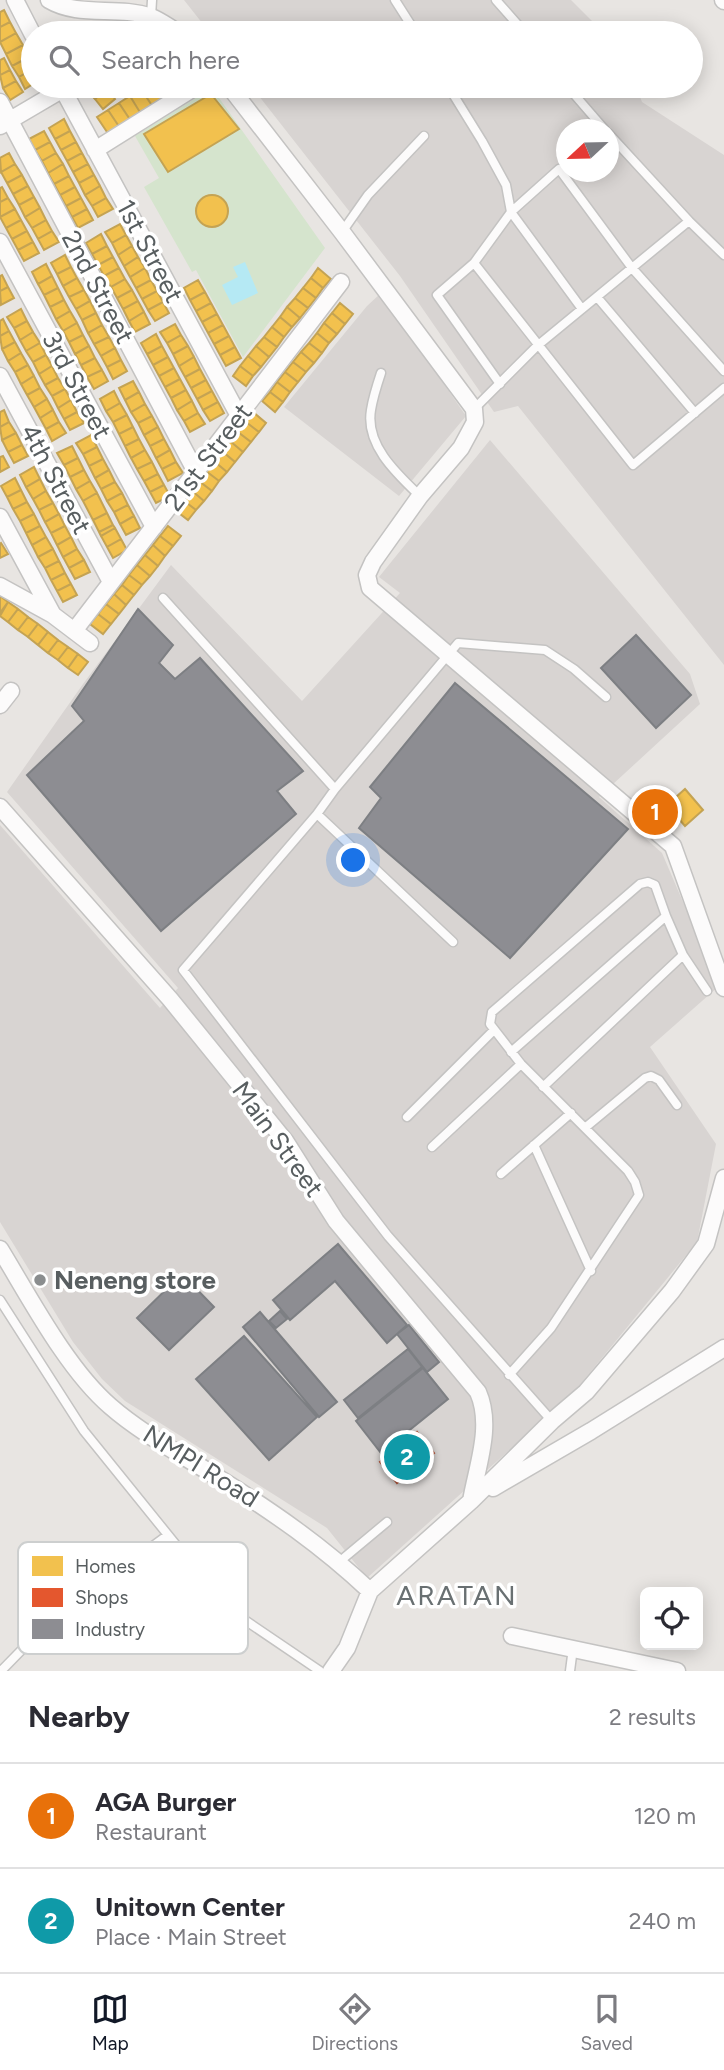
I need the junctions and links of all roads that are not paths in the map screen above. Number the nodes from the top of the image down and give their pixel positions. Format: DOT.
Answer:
graph roads {
  1 [pos="15,0"];
  2 [pos="49,0"];
  3 [pos="396,0"];
  4 [pos="496,0"];
  5 [pos="151,8"];
  6 [pos="26,21"];
  7 [pos="166,21"];
  8 [pos="409,21"];
  9 [pos="514,21"];
  10 [pos="45,98"];
  11 [pos="68,98"];
  12 [pos="178,98"];
  13 [pos="238,98"];
  14 [pos="455,98"];
  15 [pos="577,98"];
  16 [pos="0,102"];
  17 [pos="596,119"];
  18 [pos="5,123"];
  19 [pos="424,136"];
  20 [pos="619,146"];
  21 [pos="95,150"];
  22 [pos="511,212"];
  23 [pos="689,221"];
  24 [pos="342,232"];
  25 [pos="0,242"];
  26 [pos="724,255"];
  27 [pos="474,263"];
  28 [pos="632,268"];
  29 [pos="341,282"];
  30 [pos="597,298"];
  31 [pos="582,309"];
  32 [pos="537,346"];
  33 [pos="724,371"];
  34 [pos="381,373"];
  35 [pos="0,376"];
  36 [pos="500,384"];
  37 [pos="724,388"];
  38 [pos="474,409"];
  39 [pos="695,413"];
  40 [pos="239,416"];
  41 [pos="196,472"];
  42 [pos="421,496"];
  43 [pos="0,517"];
  44 [pos="154,527"];
  45 [pos="111,582"];
  46 [pos="0,586"];
  47 [pos="163,598"];
  48 [pos="53,615"];
  49 [pos="74,631"];
  50 [pos="90,643"];
  51 [pos="449,655"];
  52 [pos="11,691"];
  53 [pos="607,697"];
  54 [pos="0,705"];
  55 [pos="335,789"];
  56 [pos="0,807"];
  57 [pos="317,814"];
  58 [pos="666,916"];
  59 [pos="453,942"];
  60 [pos="683,955"];
  61 [pos="724,988"];
  62 [pos="707,991"];
  63 [pos="494,1030"];
  64 [pos="511,1052"];
  65 [pos="522,1064"];
  66 [pos="543,1087"];
  67 [pos="677,1105"];
  68 [pos="571,1113"];
  69 [pos="407,1117"];
  70 [pos="586,1127"];
  71 [pos="534,1145"];
  72 [pos="432,1147"];
  73 [pos="501,1174"];
  74 [pos="724,1178"];
  75 [pos="0,1249"];
  76 [pos="591,1271"];
  77 [pos="0,1300"];
  78 [pos="724,1348"];
  79 [pos="509,1375"];
  80 [pos="552,1421"];
  81 [pos="471,1501"];
  82 [pos="387,1522"];
  83 [pos="168,1535"];
  84 [pos="158,1542"];
  85 [pos="174,1542"];
  86 [pos="340,1562"];
  87 [pos="370,1591"];
  88 [pos="248,1622"];
  89 [pos="512,1636"];
  90 [pos="573,1648"];
  91 [pos="18,1654"];
  92 [pos="652,1668"];
  93 [pos="1,1671"];
  94 [pos="320,1671"];
  95 [pos="331,1671"];
  96 [pos="570,1671"];
  97 [pos="677,1671"];
  1 -- 6 [label="street"];
  2 -- 5 [label="street"];
  3 -- 8 [label="lane"];
  4 -- 9 [label="lane"];
  5 -- 7 [label="street"];
  10 -- 18 [label="street"];
  11 -- 21 [label="street, 1st Street"];
  12 -- 21 [label="street"];
  13 -- 24 [label="street"];
  14 -- 22 [label="lane"];
  15 -- 17 [label="lane"];
  16 -- 18 [label="street, 2nd Street"];
  18 -- 41 [label="street, 2nd Street"];
  19 -- 24 [label="lane"];
  20 -- 23 [label="lane"];
  21 -- 40 [label="street, 1st Street"];
  22 -- 27 [label="lane"];
  22 -- 28 [label="lane"];
  22 -- 31 [label="lane"];
  23 -- 26 [label="lane"];
  23 -- 28 [label="lane"];
  24 -- 38 [label="street"];
  25 -- 44 [label="street, 3rd Street"];
  27 -- 32 [label="lane"];
  27 -- 36 [label="lane"];
  28 -- 30 [label="lane"];
  28 -- 33 [label="lane"];
  29 -- 40 [label="street, 21st Street"];
  30 -- 31 [label="lane"];
  30 -- 39 [label="lane"];
  31 -- 32 [label="lane"];
  32 -- 36 [label="lane"];
  32 -- 39 [label="lane"];
  34 -- 42 [label="lane"];
  35 -- 45 [label="street, 4th Street"];
  36 -- 38 [label="lane"];
  37 -- 39 [label="lane"];
  38 -- 42 [label="street"];
  40 -- 41 [label="street, 21st Street"];
  41 -- 44 [label="street, 21st Street"];
  42 -- 51 [label="street"];
  43 -- 48 [label="street"];
  44 -- 45 [label="street, 21st Street"];
  45 -- 49 [label="street, 21st Street"];
  46 -- 48 [label="street"];
  47 -- 55 [label="lane"];
  48 -- 49 [label="street"];
  49 -- 50 [label="street"];
  51 -- 53 [label="lane"];
  51 -- 55 [label="lane"];
  51 -- 61 [label="street"];
  52 -- 54 [label="street"];
  55 -- 57 [label="lane"];
  56 -- 81 [label="street, Main Street"];
  57 -- 59 [label="lane"];
  57 -- 79 [label="lane"];
  58 -- 60 [label="lane"];
  58 -- 63 [label="lane"];
  58 -- 64 [label="lane"];
  60 -- 62 [label="lane"];
  60 -- 66 [label="lane"];
  63 -- 64 [label="lane"];
  63 -- 69 [label="lane"];
  64 -- 65 [label="lane"];
  65 -- 66 [label="lane"];
  65 -- 72 [label="lane"];
  66 -- 68 [label="lane"];
  67 -- 70 [label="lane"];
  68 -- 70 [label="lane"];
  68 -- 71 [label="lane"];
  70 -- 76 [label="lane"];
  71 -- 73 [label="lane"];
  71 -- 76 [label="lane"];
  74 -- 80 [label="street"];
  75 -- 86 [label="street, NMPI Road"];
  76 -- 79 [label="lane"];
  77 -- 83 [label="lane"];
  78 -- 81 [label="street"];
  79 -- 80 [label="lane"];
  80 -- 81 [label="street"];
  81 -- 87 [label="street"];
  82 -- 86 [label="lane"];
  83 -- 84 [label="lane"];
  83 -- 85 [label="lane"];
  86 -- 87 [label="street, NMPI Road"];
  87 -- 95 [label="street"];
  88 -- 94 [label="lane"];
  89 -- 90 [label="street"];
  90 -- 92 [label="street"];
  90 -- 96 [label="lane"];
  91 -- 93 [label="lane"];
  92 -- 97 [label="street"];
}
